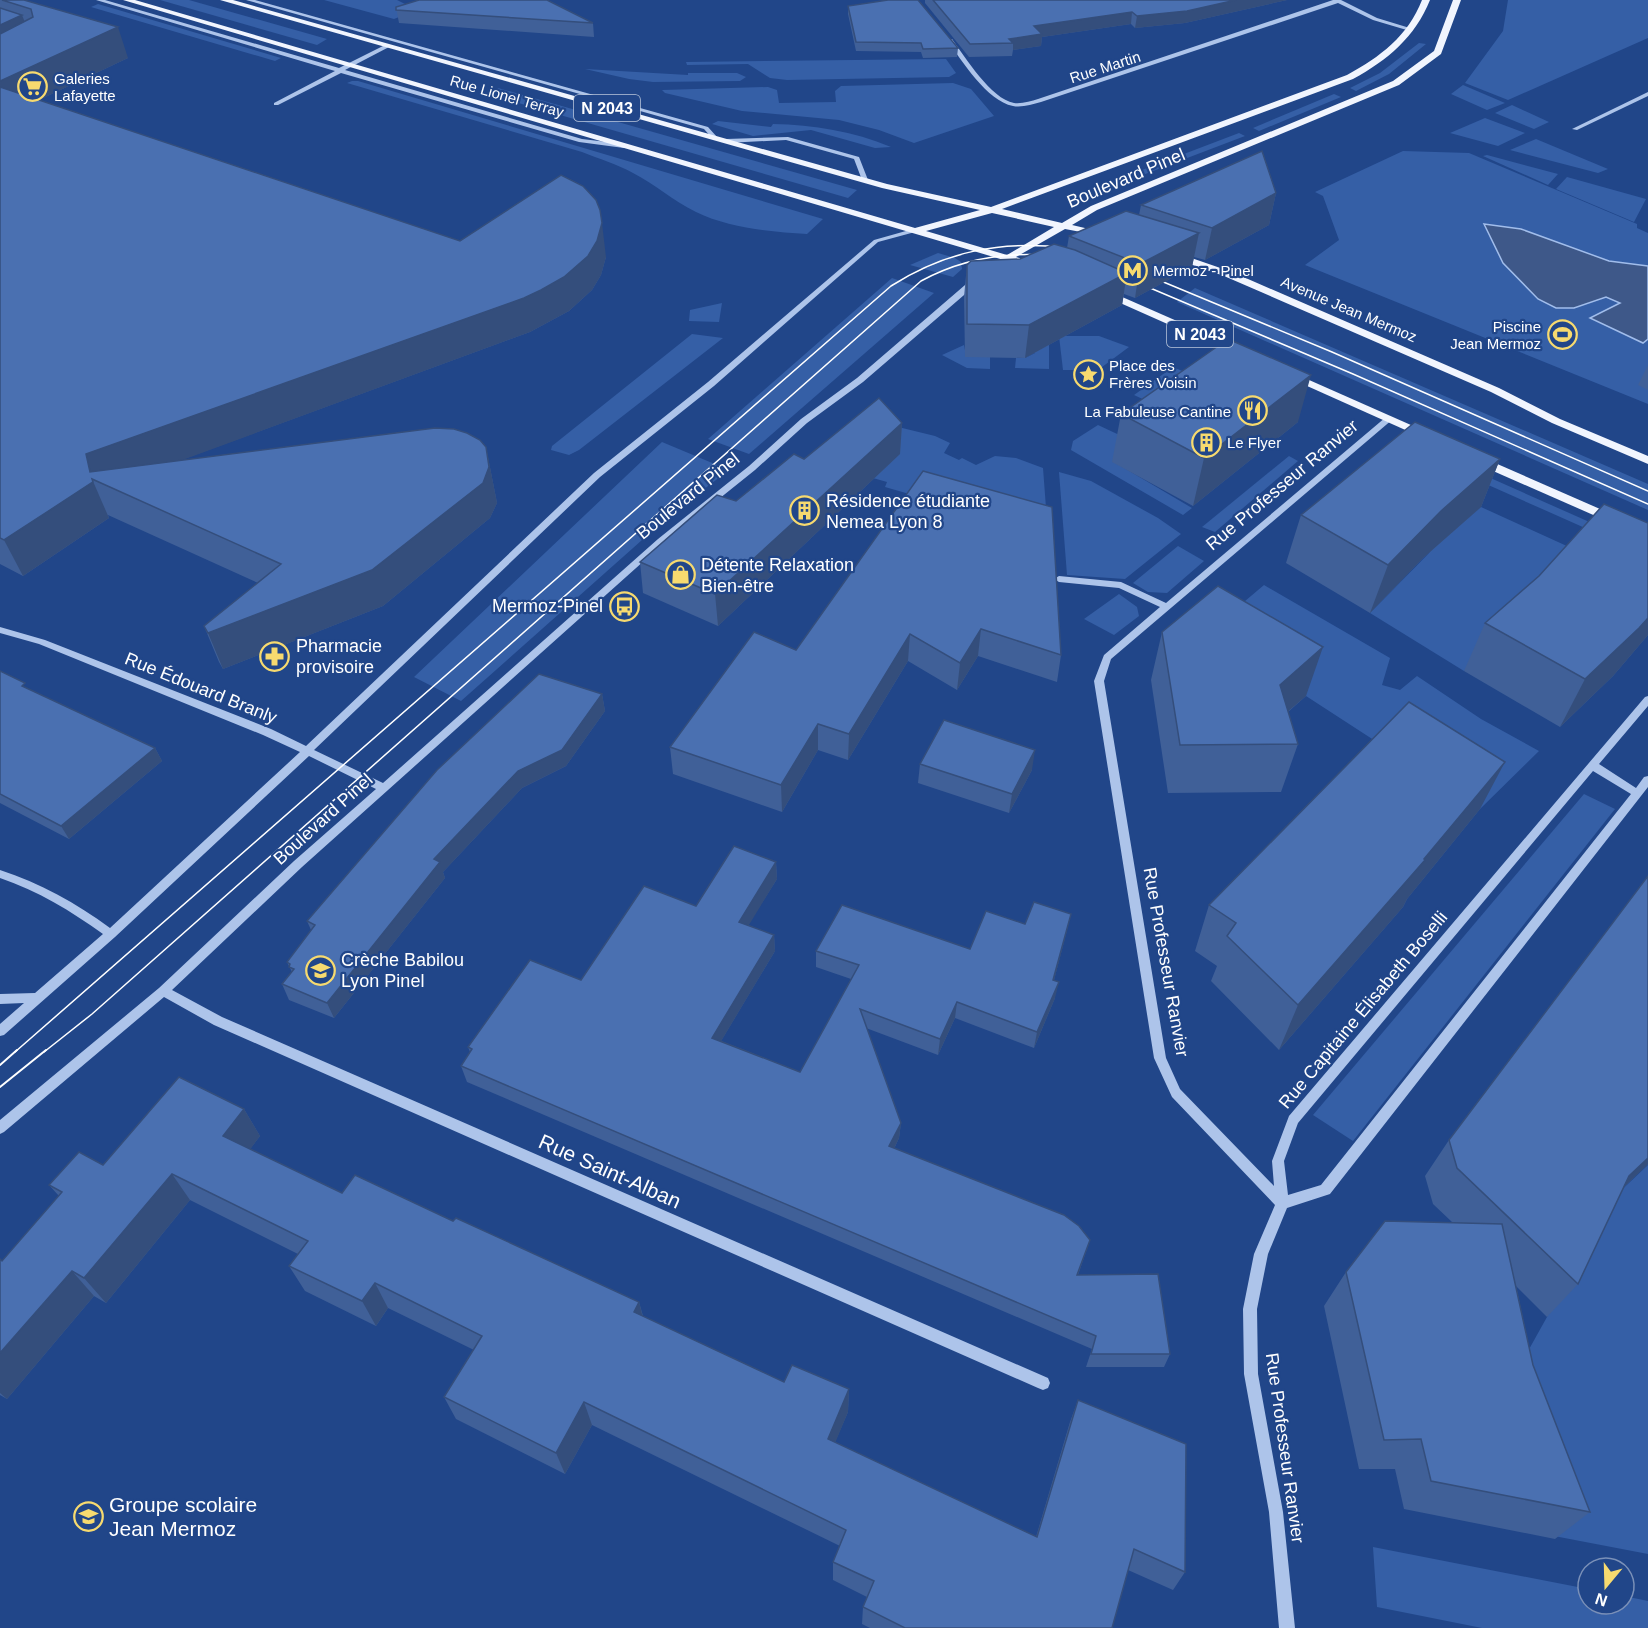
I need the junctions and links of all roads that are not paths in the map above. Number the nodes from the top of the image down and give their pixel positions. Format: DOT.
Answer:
graph roads {
  1 [pos="99,0"];
  2 [pos="127,0"];
  3 [pos="225,0"];
  4 [pos="249,0"];
  5 [pos="1426,0"];
  6 [pos="1457,0"];
  7 [pos="1337,1"];
  8 [pos="1410,29"];
  9 [pos="946,35"];
  10 [pos="387,46"];
  11 [pos="350,65"];
  12 [pos="339,71"];
  13 [pos="1648,94"];
  14 [pos="276,104"];
  15 [pos="1575,129"];
  16 [pos="714,137"];
  17 [pos="726,141"];
  18 [pos="624,146"];
  19 [pos="865,180"];
  20 [pos="991,210"];
  21 [pos="1062,225"];
  22 [pos="913,231"];
  23 [pos="1108,237"];
  24 [pos="1163,252"];
  25 [pos="1004,261"];
  26 [pos="1041,268"];
  27 [pos="984,275"];
  28 [pos="1094,287"];
  29 [pos="1250,357"];
  30 [pos="1281,371"];
  31 [pos="1389,419"];
  32 [pos="1432,439"];
  33 [pos="1465,453"];
  34 [pos="1648,460"];
  35 [pos="1648,535"];
  36 [pos="1059,579"];
  37 [pos="1167,607"];
  38 [pos="0,630"];
  39 [pos="1648,699"];
  40 [pos="308,751"];
  41 [pos="1592,765"];
  42 [pos="1648,780"];
  43 [pos="384,788"];
  44 [pos="1637,793"];
  45 [pos="0,874"];
  46 [pos="111,934"];
  47 [pos="163,992"];
  48 [pos="0,999"];
  49 [pos="37,999"];
  50 [pos="0,1031"];
  51 [pos="0,1128"];
  52 [pos="1282,1203"];
  53 [pos="1043,1383"];
  54 [pos="1287,1628"];
  1 -- 12 [label="street"];
  2 -- 11 [label="main road, Rue Lionel Terray / N 2043"];
  3 -- 10 [label="main road, Rue Lionel Terray / N 2043"];
  4 -- 16 [label="street"];
  5 -- 8 [label="main road, Boulevard Pinel"];
  6 -- 21 [label="main road, Boulevard Pinel"];
  7 -- 8 [label="street"];
  7 -- 9 [label="street, Rue Martin"];
  8 -- 20 [label="main road, Boulevard Pinel"];
  10 -- 11 [label="street"];
  10 -- 16 [label="main road, Rue Lionel Terray / N 2043"];
  11 -- 12 [label="street"];
  11 -- 18 [label="main road, Rue Lionel Terray / N 2043"];
  12 -- 14 [label="street"];
  12 -- 18 [label="street"];
  13 -- 15 [label="street"];
  16 -- 17 [label="main road, Rue Lionel Terray / N 2043"];
  17 -- 19 [label="main road, Rue Lionel Terray / N 2043"];
  17 -- 19 [label="street"];
  18 -- 22 [label="main road, Rue Lionel Terray / N 2043"];
  19 -- 20 [label="main road, Rue Lionel Terray / N 2043"];
  20 -- 21 [label="main road, N 2043"];
  20 -- 22 [label="main road, Boulevard Pinel"];
  21 -- 23 [label="main road, N 2043"];
  21 -- 25 [label="main road, Boulevard Pinel"];
  22 -- 25 [label="main road, N 2043"];
  22 -- 40 [label="street, Boulevard Pinel"];
  24 -- 34 [label="main road, Avenue Jean Mermoz"];
  25 -- 26 [label="main road, N 2043"];
  27 -- 43 [label="street, Boulevard Pinel"];
  28 -- 29 [label="main road, N 2043"];
  30 -- 31 [label="main road"];
  31 -- 32 [label="main road"];
  31 -- 37 [label="street, Rue Professeur Ranvier"];
  33 -- 35 [label="main road"];
  36 -- 37 [label="street"];
  37 -- 52 [label="street, Rue Professeur Ranvier"];
  38 -- 40 [label="street, Rue Édouard Branly"];
  39 -- 41 [label="street, Rue Capitaine Élisabeth Boselli"];
  40 -- 43 [label="street, Rue Édouard Branly"];
  40 -- 46 [label="street, Boulevard Pinel"];
  41 -- 44 [label="street"];
  41 -- 52 [label="street, Rue Capitaine Élisabeth Boselli"];
  42 -- 44 [label="street"];
  43 -- 47 [label="street, Boulevard Pinel"];
  44 -- 52 [label="street"];
  45 -- 46 [label="street"];
  46 -- 49 [label="street, Boulevard Pinel"];
  47 -- 51 [label="street, Boulevard Pinel"];
  47 -- 53 [label="street, Rue Saint-Alban"];
  48 -- 49 [label="street"];
  49 -- 50 [label="street, Boulevard Pinel"];
  52 -- 54 [label="street, Rue Professeur Ranvier"];
}
